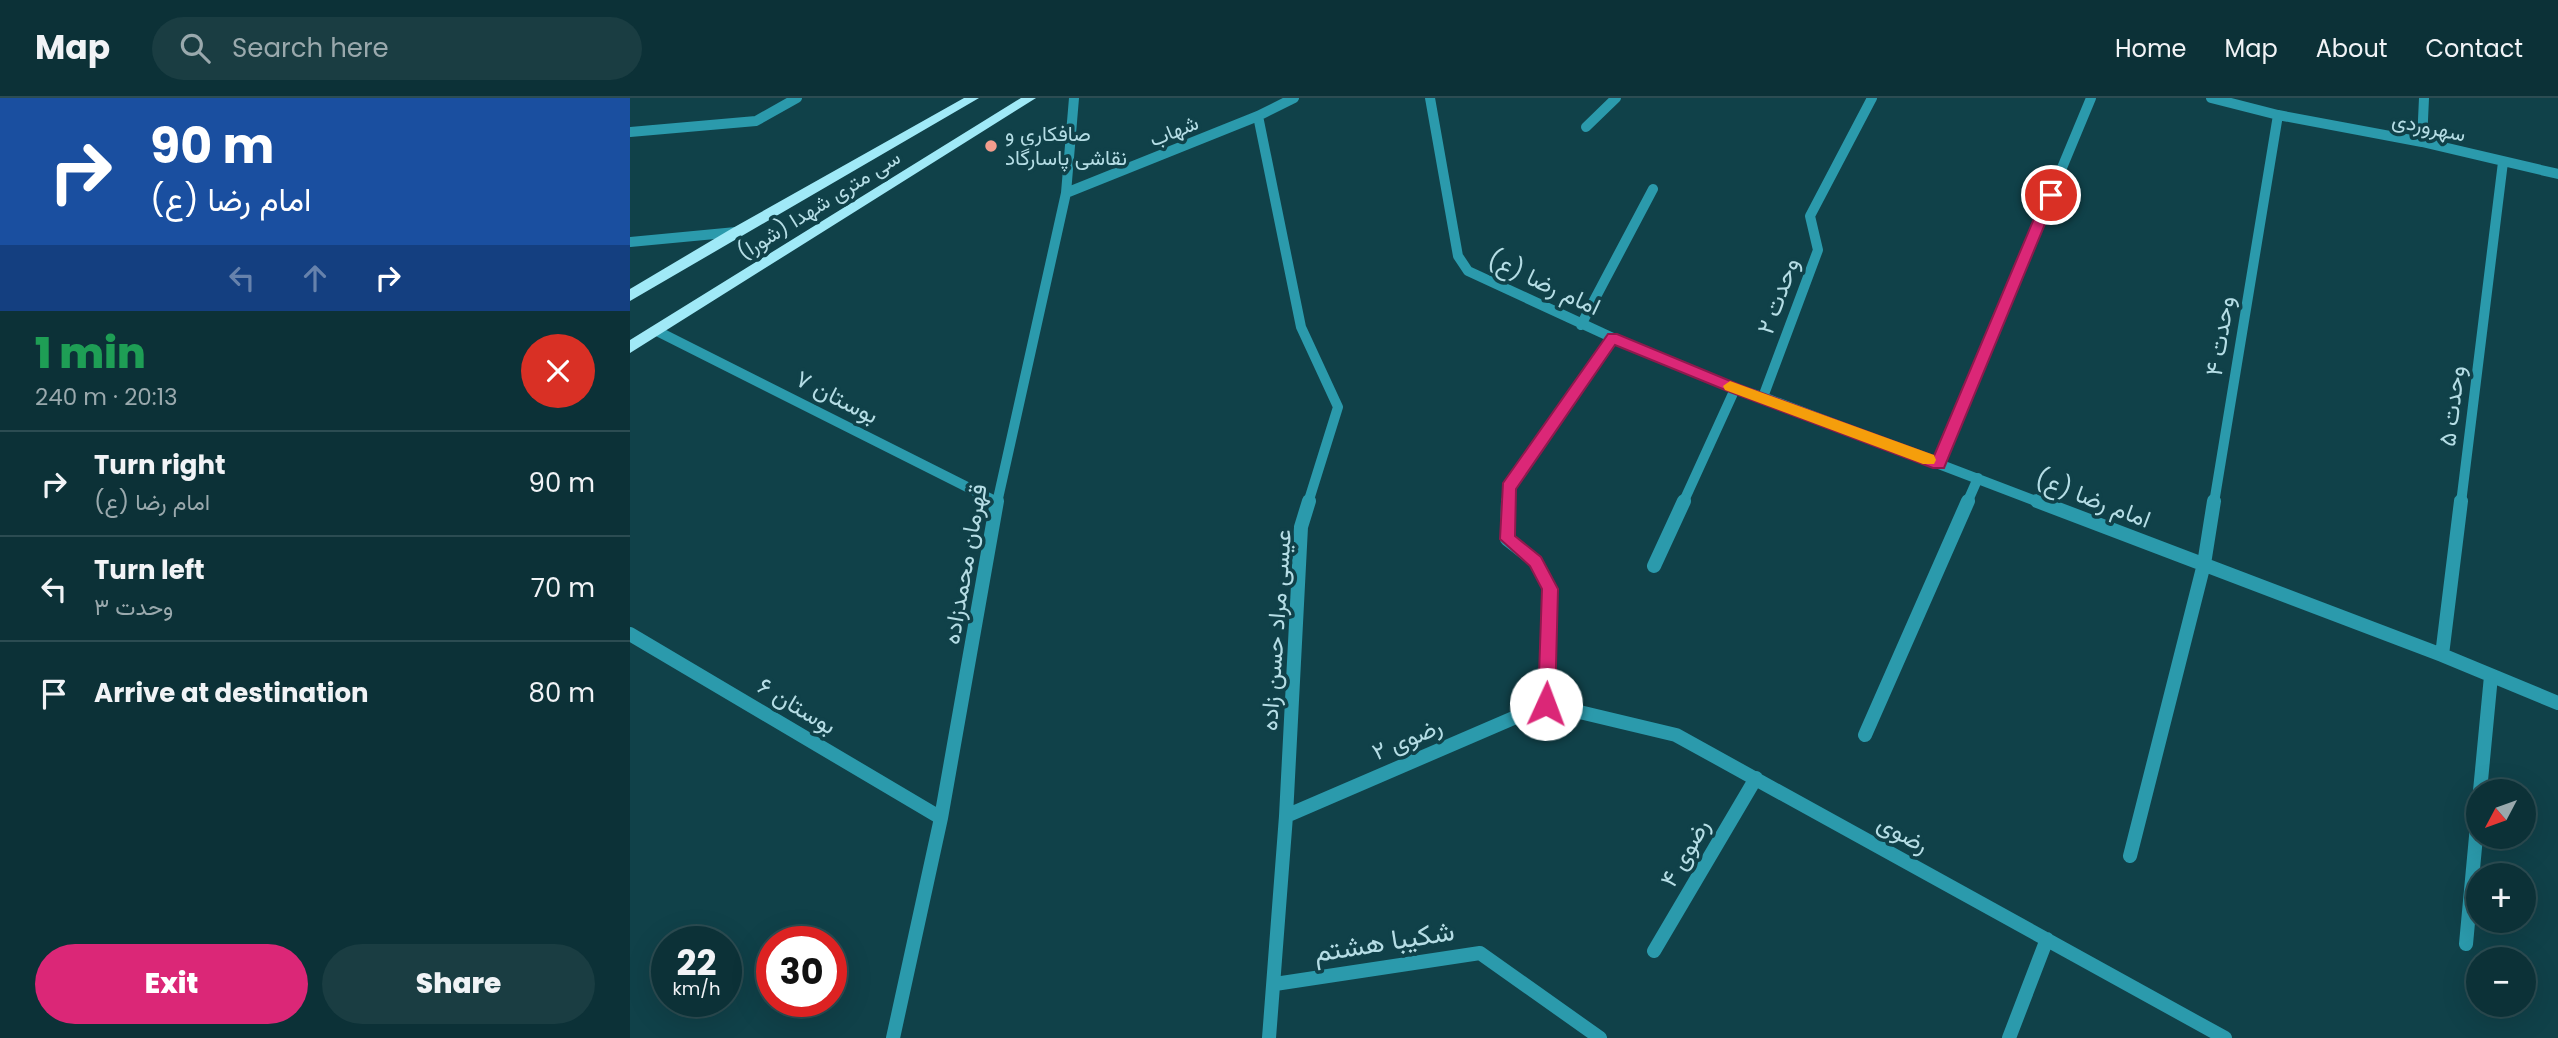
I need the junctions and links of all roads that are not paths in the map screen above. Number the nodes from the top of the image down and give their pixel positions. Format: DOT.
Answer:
graph roads {
  1 [pos="797,98"];
  2 [pos="974,98"];
  3 [pos="1030,98"];
  4 [pos="1074,98"];
  5 [pos="1294,98"];
  6 [pos="1430,98"];
  7 [pos="1616,98"];
  8 [pos="1872,98"];
  9 [pos="2091,98"];
  10 [pos="2211,98"];
  11 [pos="2424,98"];
  12 [pos="2278,115"];
  13 [pos="1258,116"];
  14 [pos="1586,127"];
  15 [pos="630,132"];
  16 [pos="2422,142"];
  17 [pos="2503,162"];
  18 [pos="2558,174"];
  19 [pos="1653,189"];
  20 [pos="1066,193"];
  21 [pos="736,232"];
  22 [pos="630,242"];
  23 [pos="630,296"];
  24 [pos="1581,325"];
  25 [pos="657,331"];
  26 [pos="1613,338"];
  27 [pos="630,347"];
  28 [pos="1735,388"];
  29 [pos="1763,397"];
  30 [pos="1939,464"];
  31 [pos="1978,478"];
  32 [pos="997,502"];
  33 [pos="2204,564"];
  34 [pos="1654,566"];
  35 [pos="630,634"];
  36 [pos="2442,655"];
  37 [pos="2491,676"];
  38 [pos="2558,703"];
  39 [pos="1546,704"];
  40 [pos="1865,735"];
  41 [pos="1756,778"];
  42 [pos="2481,779"];
  43 [pos="1286,816"];
  44 [pos="942,818"];
  45 [pos="2475,849"];
  46 [pos="2130,856"];
  47 [pos="2047,939"];
  48 [pos="2466,944"];
  49 [pos="1654,951"];
  50 [pos="1275,984"];
  51 [pos="893,1038"];
  52 [pos="1269,1038"];
  53 [pos="1600,1038"];
  54 [pos="2009,1038"];
  55 [pos="2225,1038"];
  1 -- 15 [label="street"];
  2 -- 21 [label="main road, سی متری شهدا (شورا)"];
  3 -- 25 [label="main road, سی متری شهدا (شورا)"];
  4 -- 20 [label="street, قهرمان محمدزاده"];
  5 -- 13 [label="street, شهاب"];
  6 -- 24 [label="street, امام رضا (ع)"];
  7 -- 14 [label="street"];
  8 -- 29 [label="street, وحدت ۲"];
  9 -- 30 [label="street"];
  10 -- 12 [label="street, سهروردی"];
  11 -- 16 [label="street"];
  12 -- 16 [label="street, سهروردی"];
  12 -- 33 [label="street, وحدت ۴"];
  13 -- 20 [label="street, شهاب"];
  13 -- 43 [label="street, عیسی مراد حسن زاده"];
  16 -- 17 [label="street, سهروردی"];
  17 -- 18 [label="street, سهروردی"];
  17 -- 36 [label="street, وحدت ۵"];
  19 -- 24 [label="street"];
  20 -- 32 [label="street, قهرمان محمدزاده"];
  21 -- 22 [label="street"];
  21 -- 23 [label="main road, سی متری شهدا (شورا)"];
  24 -- 26 [label="street, امام رضا (ع)"];
  25 -- 27 [label="main road, سی متری شهدا (شورا)"];
  25 -- 32 [label="street, بوستان ۷"];
  26 -- 28 [label="street, امام رضا (ع)"];
  26 -- 39 [label="street, امام رضا (ع)"];
  28 -- 29 [label="street, امام رضا (ع)"];
  28 -- 34 [label="street"];
  29 -- 30 [label="street, امام رضا (ع)"];
  30 -- 31 [label="street, امام رضا (ع)"];
  31 -- 33 [label="street, امام رضا (ع)"];
  31 -- 40 [label="street"];
  32 -- 44 [label="street, قهرمان محمدزاده"];
  33 -- 36 [label="street, امام رضا (ع)"];
  33 -- 46 [label="street, وحدت ۴"];
  35 -- 44 [label="street, بوستان ۶"];
  36 -- 37 [label="street, امام رضا (ع)"];
  37 -- 38 [label="street, امام رضا (ع)"];
  37 -- 42 [label="street"];
  39 -- 41 [label="street, رضوی"];
  39 -- 43 [label="street, رضوی ۲"];
  41 -- 47 [label="street, رضوی"];
  41 -- 49 [label="street, رضوی ۴"];
  43 -- 50 [label="street, عیسی مراد حسن زاده"];
  44 -- 51 [label="street, قهرمان محمدزاده"];
  45 -- 48 [label="street"];
  47 -- 54 [label="street"];
  47 -- 55 [label="street, رضوی"];
  50 -- 52 [label="street, عیسی مراد حسن زاده"];
  50 -- 53 [label="street, شکیبا هشتم"];
}
